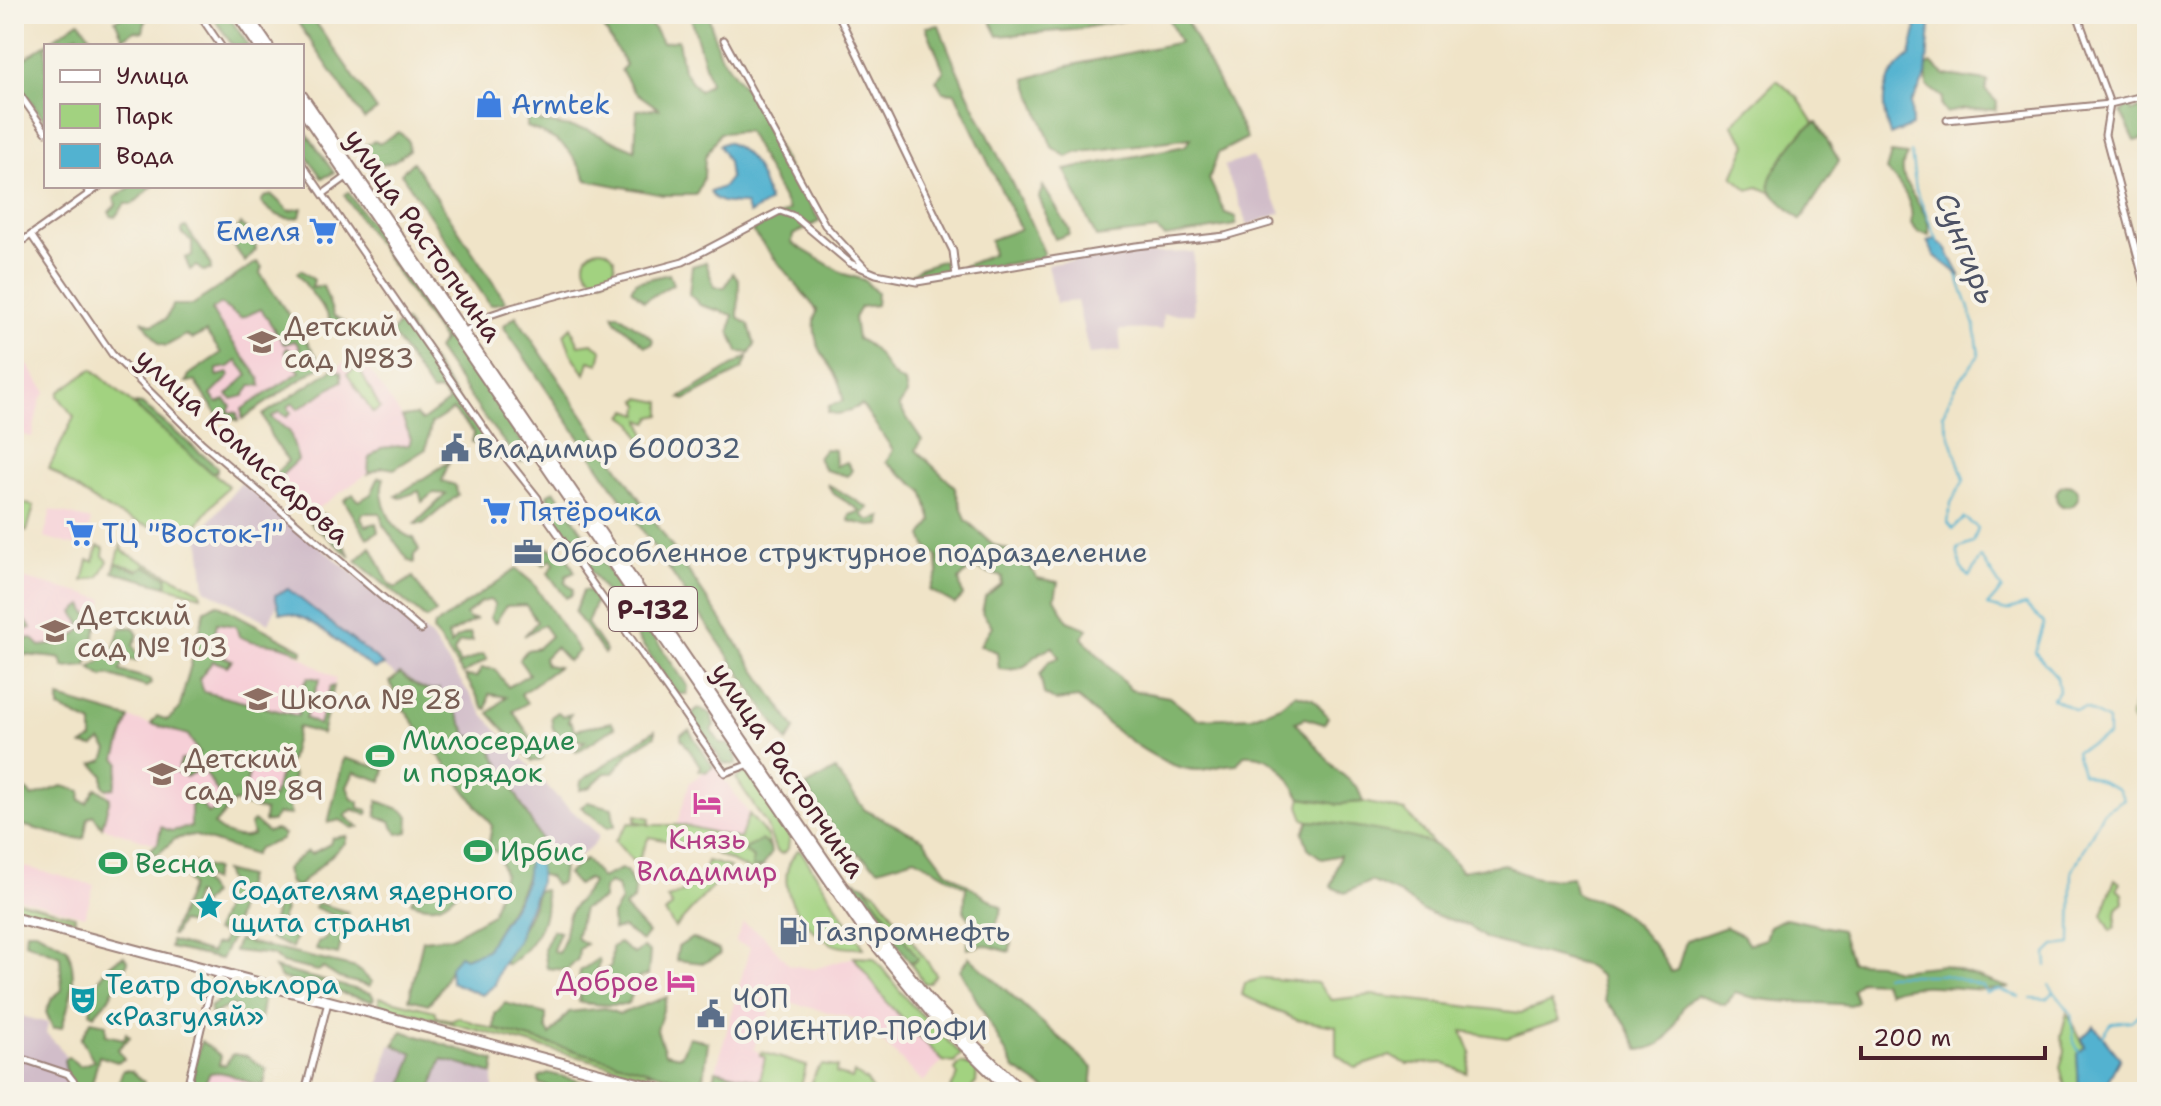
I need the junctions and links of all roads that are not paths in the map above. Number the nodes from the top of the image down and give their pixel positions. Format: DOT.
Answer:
graph roads {
  1 [pos="199,14"];
  2 [pos="237,14"];
  3 [pos="246,14"];
  4 [pos="838,14"];
  5 [pos="2077,14"];
  6 [pos="724,40"];
  7 [pos="220,44"];
  8 [pos="258,44"];
  9 [pos="267,44"];
  10 [pos="14,86"];
  11 [pos="2147,95"];
  12 [pos="304,99"];
  13 [pos="2110,104"];
  14 [pos="304,112"];
  15 [pos="1947,120"];
  16 [pos="44,129"];
  17 [pos="304,167"];
  18 [pos="348,176"];
  19 [pos="86,188"];
  20 [pos="97,188"];
  21 [pos="90,193"];
  22 [pos="323,194"];
  23 [pos="1270,223"];
  24 [pos="31,235"];
  25 [pos="14,247"];
  26 [pos="866,270"];
  27 [pos="956,276"];
  28 [pos="2147,292"];
  29 [pos="464,332"];
  30 [pos="421,630"];
  31 [pos="750,764"];
  32 [pos="14,918"];
  33 [pos="222,973"];
  34 [pos="328,1002"];
  35 [pos="14,1056"];
  36 [pos="82,1092"];
  37 [pos="186,1092"];
  38 [pos="305,1092"];
  39 [pos="670,1092"];
  40 [pos="1011,1092"];
  41 [pos="1022,1092"];
  1 -- 7 [label="street"];
  2 -- 8 [label="main road"];
  3 -- 9 [label="main road"];
  4 -- 27 [label="street"];
  5 -- 13 [label="street"];
  6 -- 26 [label="street"];
  10 -- 16 [label="street"];
  11 -- 13 [label="street"];
  12 -- 29 [label="main road, улица Растопчина / Р-132"];
  13 -- 15 [label="street"];
  13 -- 28 [label="street"];
  14 -- 18 [label="main road, улица Растопчина / Р-132"];
  17 -- 22 [label="street, улица Растопчина"];
  18 -- 22 [label="street"];
  18 -- 31 [label="main road, улица Растопчина / Р-132"];
  19 -- 21 [label="street"];
  20 -- 21 [label="street"];
  21 -- 24 [label="street"];
  22 -- 31 [label="street, улица Растопчина"];
  23 -- 27 [label="street"];
  24 -- 25 [label="street"];
  24 -- 30 [label="street, улица Комиссарова"];
  26 -- 27 [label="street"];
  26 -- 29 [label="street"];
  29 -- 41 [label="main road, улица Растопчина / Р-132"];
  31 -- 40 [label="main road, улица Растопчина / Р-132"];
  32 -- 33 [label="main road"];
  33 -- 34 [label="main road"];
  33 -- 37 [label="street"];
  34 -- 38 [label="street"];
  34 -- 39 [label="main road"];
  35 -- 36 [label="street"];
}
